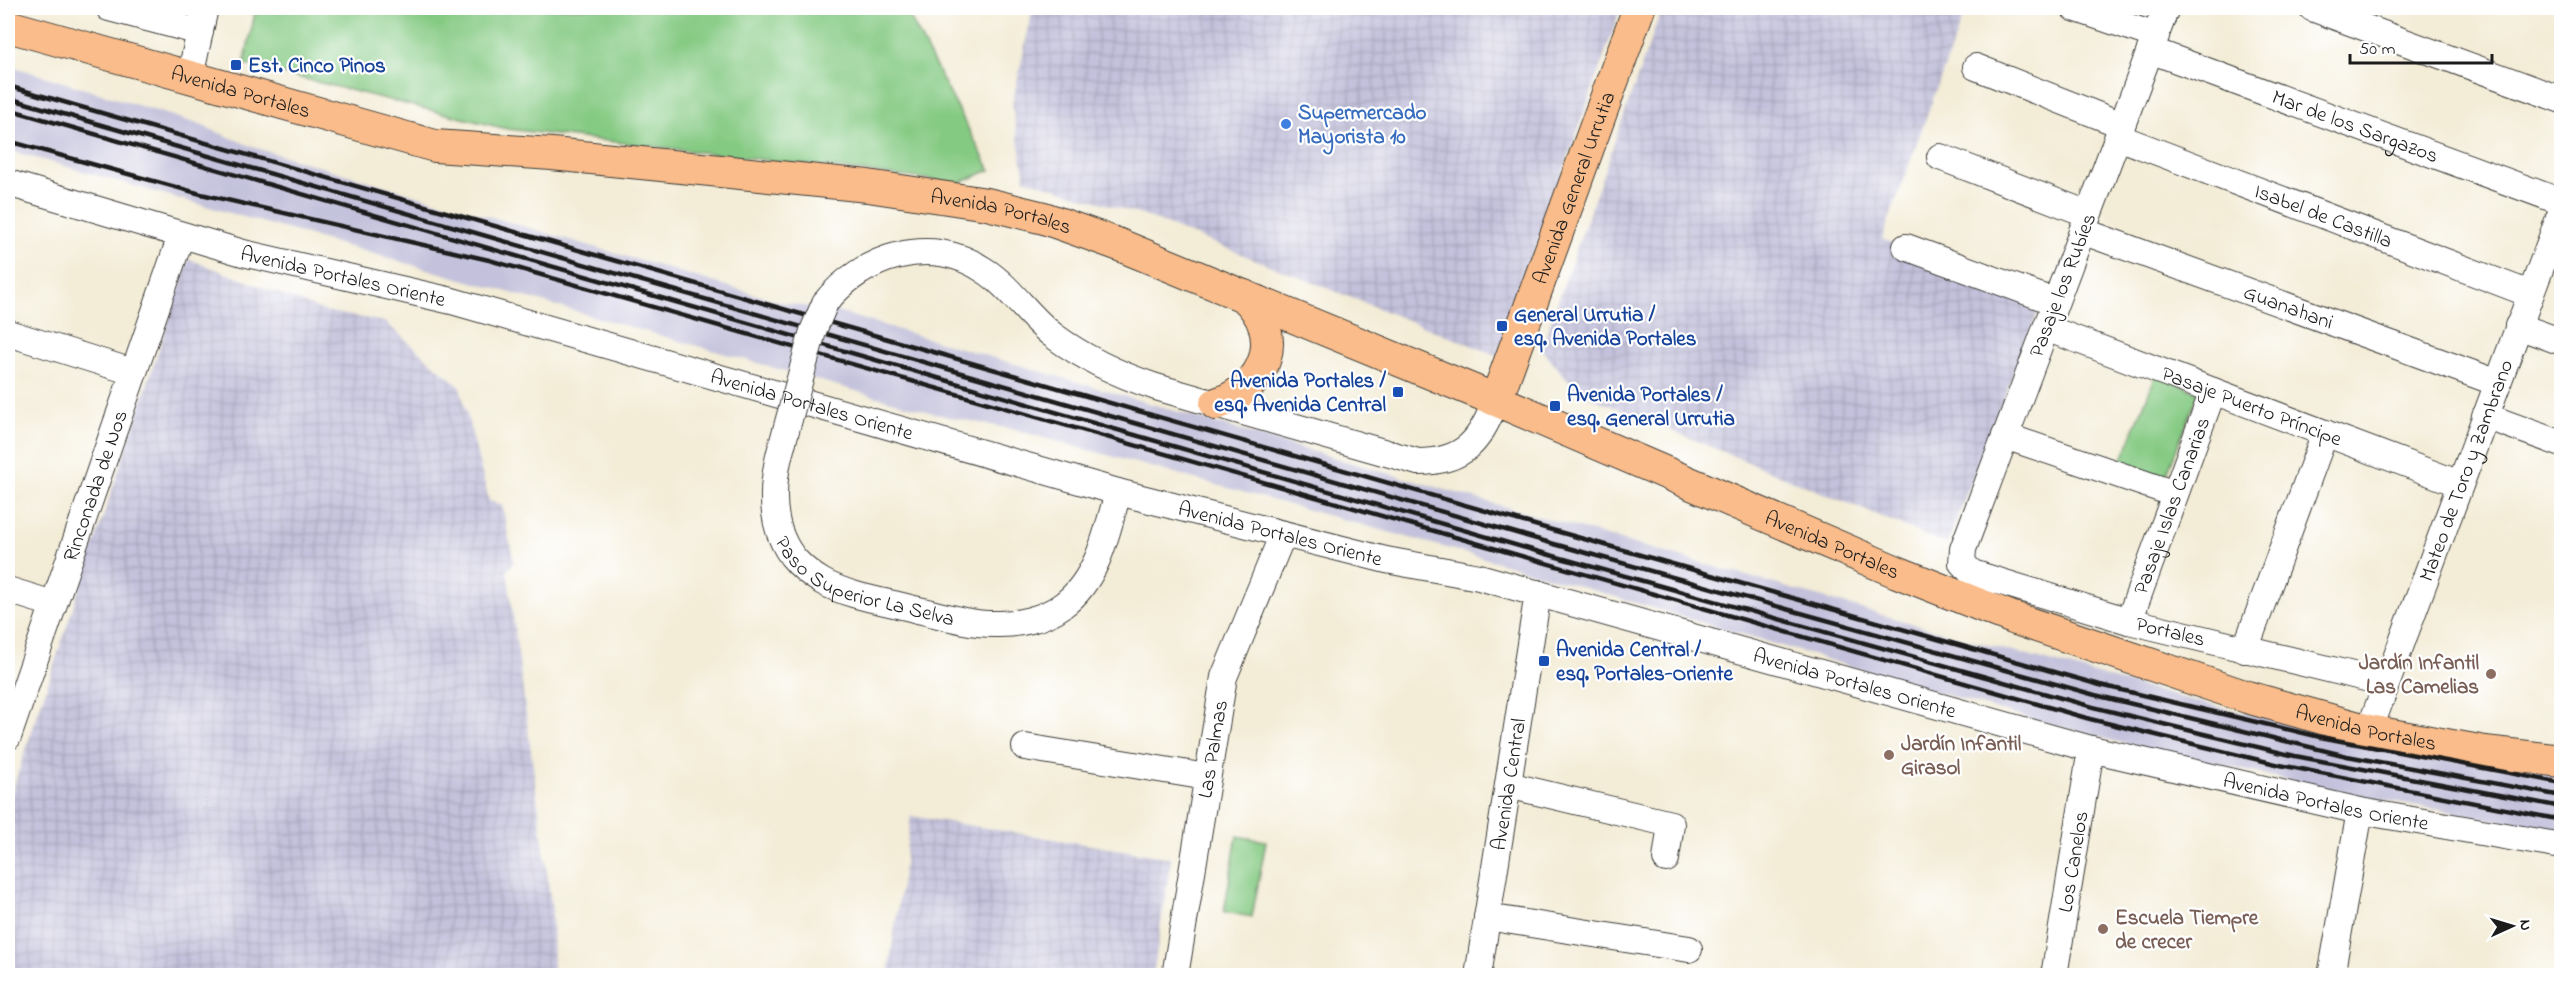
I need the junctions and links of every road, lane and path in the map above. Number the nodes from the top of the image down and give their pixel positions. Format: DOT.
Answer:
graph roads {
  1 [pos="109,8"];
  2 [pos="205,8"];
  3 [pos="1639,8"];
  4 [pos="2074,8"];
  5 [pos="2166,8"];
  6 [pos="2312,8"];
  7 [pos="8,10"];
  8 [pos="8,26"];
  9 [pos="2153,43"];
  10 [pos="195,57"];
  11 [pos="1976,67"];
  12 [pos="2562,100"];
  13 [pos="2120,131"];
  14 [pos="1940,157"];
  15 [pos="8,183"];
  16 [pos="2562,202"];
  17 [pos="2085,223"];
  18 [pos="2559,225"];
  19 [pos="181,236"];
  20 [pos="1906,247"];
  21 [pos="2530,294"];
  22 [pos="1244,296"];
  23 [pos="2055,302"];
  24 [pos="2518,326"];
  25 [pos="2046,328"];
  26 [pos="2552,338"];
  27 [pos="9,339"];
  28 [pos="133,372"];
  29 [pos="2498,383"];
  30 [pos="2212,391"];
  31 [pos="1496,400"];
  32 [pos="1216,404"];
  33 [pos="2485,416"];
  34 [pos="2325,433"];
  35 [pos="2005,436"];
  36 [pos="2562,444"];
  37 [pos="2460,484"];
  38 [pos="1118,492"];
  39 [pos="2175,494"];
  40 [pos="1283,534"];
  41 [pos="1962,563"];
  42 [pos="8,590"];
  43 [pos="1538,593"];
  44 [pos="53,604"];
  45 [pos="2129,621"];
  46 [pos="2245,650"];
  47 [pos="2386,683"];
  48 [pos="13,706"];
  49 [pos="2371,724"];
  50 [pos="8,737"];
  51 [pos="1025,747"];
  52 [pos="2091,749"];
  53 [pos="2562,755"];
  54 [pos="2562,761"];
  55 [pos="1207,777"];
  56 [pos="1508,785"];
  57 [pos="2360,811"];
  58 [pos="2562,846"];
  59 [pos="1666,859"];
  60 [pos="1487,917"];
  61 [pos="1689,950"];
  62 [pos="1175,975"];
  63 [pos="1478,975"];
  64 [pos="2054,975"];
  65 [pos="2331,975"];
  1 -- 10 [label="street, Avenida Portales"];
  2 -- 10 [label="street"];
  3 -- 31 [label="main road, Avenida General Urrutia"];
  4 -- 9 [label="street, Mar de los Sargazos"];
  5 -- 9 [label="street, Pasaje los Rubíes"];
  6 -- 12 [label="street"];
  7 -- 10 [label="main road, Avenida Portales"];
  8 -- 10 [label="main road, Avenida Portales"];
  9 -- 13 [label="street, Pasaje los Rubíes"];
  9 -- 16 [label="street, Mar de los Sargazos"];
  10 -- 22 [label="main road, Avenida Portales"];
  11 -- 13 [label="street, Isabel de Castilla"];
  13 -- 17 [label="street, Pasaje los Rubíes"];
  13 -- 21 [label="street, Isabel de Castilla"];
  14 -- 17 [label="street, Guanahani"];
  15 -- 19 [label="street, Avenida Portales Oriente"];
  17 -- 23 [label="street, Pasaje los Rubíes"];
  17 -- 29 [label="street, Guanahani"];
  18 -- 21 [label="street, Mateo de Toro y Zambrano"];
  19 -- 28 [label="street, Rinconada de Nos"];
  19 -- 38 [label="street, Avenida Portales Oriente"];
  20 -- 23 [label="street"];
  21 -- 24 [label="street, Mateo de Toro y Zambrano"];
  22 -- 31 [label="main road, Avenida Portales"];
  22 -- 32 [label="main road"];
  23 -- 25 [label="street, Pasaje los Rubíes"];
  24 -- 26 [label="street"];
  24 -- 29 [label="street, Mateo de Toro y Zambrano"];
  25 -- 30 [label="street, Pasaje Puerto Príncipe"];
  25 -- 35 [label="street, Pasaje los Rubíes"];
  27 -- 28 [label="street"];
  28 -- 44 [label="street, Rinconada de Nos"];
  29 -- 33 [label="street, Mateo de Toro y Zambrano"];
  30 -- 34 [label="street, Pasaje Puerto Príncipe"];
  30 -- 39 [label="street, Pasaje Islas Canarias"];
  31 -- 32 [label="street"];
  31 -- 49 [label="main road, Avenida Portales"];
  32 -- 38 [label="street, Paso Superior La Selva, bridge"];
  33 -- 36 [label="street"];
  33 -- 37 [label="street, Mateo de Toro y Zambrano"];
  34 -- 37 [label="street, Pasaje Puerto Príncipe"];
  34 -- 46 [label="street"];
  35 -- 39 [label="street"];
  35 -- 41 [label="street, Pasaje los Rubíes"];
  37 -- 47 [label="street, Mateo de Toro y Zambrano"];
  38 -- 40 [label="street, Avenida Portales Oriente"];
  39 -- 45 [label="street, Pasaje Islas Canarias"];
  40 -- 43 [label="street, Avenida Portales Oriente"];
  40 -- 55 [label="street, Las Palmas"];
  41 -- 45 [label="street, Portales"];
  42 -- 44 [label="street"];
  43 -- 52 [label="street, Avenida Portales Oriente"];
  43 -- 56 [label="street, Avenida Central"];
  44 -- 48 [label="street, Rinconada de Nos"];
  45 -- 46 [label="street, Portales"];
  46 -- 47 [label="street, Portales"];
  47 -- 49 [label="street, Mateo de Toro y Zambrano"];
  48 -- 50 [label="street, Rinconada de Nos"];
  49 -- 53 [label="main road, Avenida Portales"];
  49 -- 54 [label="main road, Avenida Portales"];
  51 -- 55 [label="street"];
  52 -- 57 [label="street, Avenida Portales Oriente"];
  52 -- 64 [label="street, Los Canelos"];
  55 -- 62 [label="street, Las Palmas"];
  56 -- 59 [label="street"];
  56 -- 60 [label="street, Avenida Central"];
  57 -- 58 [label="street, Avenida Portales Oriente"];
  57 -- 65 [label="street"];
  60 -- 61 [label="street"];
  60 -- 63 [label="street, Avenida Central"];
}
